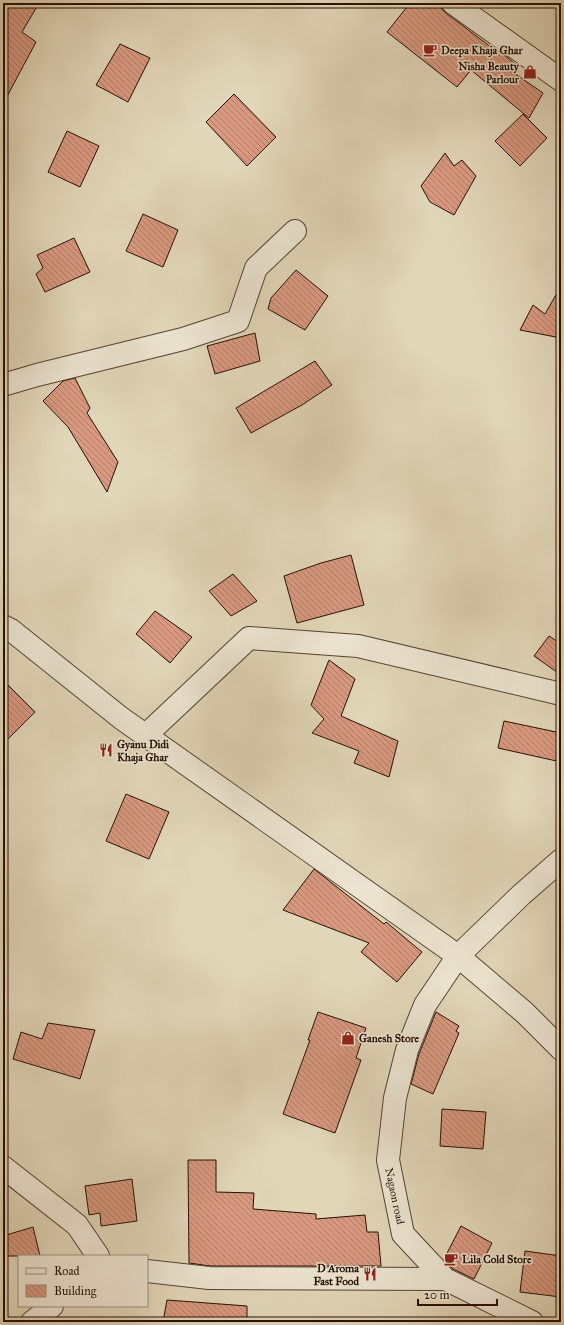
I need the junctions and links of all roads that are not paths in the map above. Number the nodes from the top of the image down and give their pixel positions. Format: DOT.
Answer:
graph roads {
  1 [pos="453,3"];
  2 [pos="561,80"];
  3 [pos="295,231"];
  4 [pos="3,385"];
  5 [pos="3,626"];
  6 [pos="561,694"];
  7 [pos="146,735"];
  8 [pos="561,860"];
  9 [pos="458,956"];
  10 [pos="561,1049"];
  11 [pos="3,1167"];
  12 [pos="97,1255"];
  13 [pos="148,1271"];
  14 [pos="445,1279"];
  15 [pos="51,1307"];
  16 [pos="32,1322"];
  17 [pos="532,1322"];
  1 -- 2 [label="street"];
  3 -- 4 [label="street"];
  5 -- 7 [label="street"];
  6 -- 7 [label="street"];
  7 -- 9 [label="street"];
  8 -- 9 [label="street, Nagaon road"];
  9 -- 10 [label="street"];
  9 -- 14 [label="street, Nagaon road"];
  11 -- 12 [label="street"];
  13 -- 14 [label="street"];
  14 -- 17 [label="street"];
  15 -- 16 [label="street"];
}
